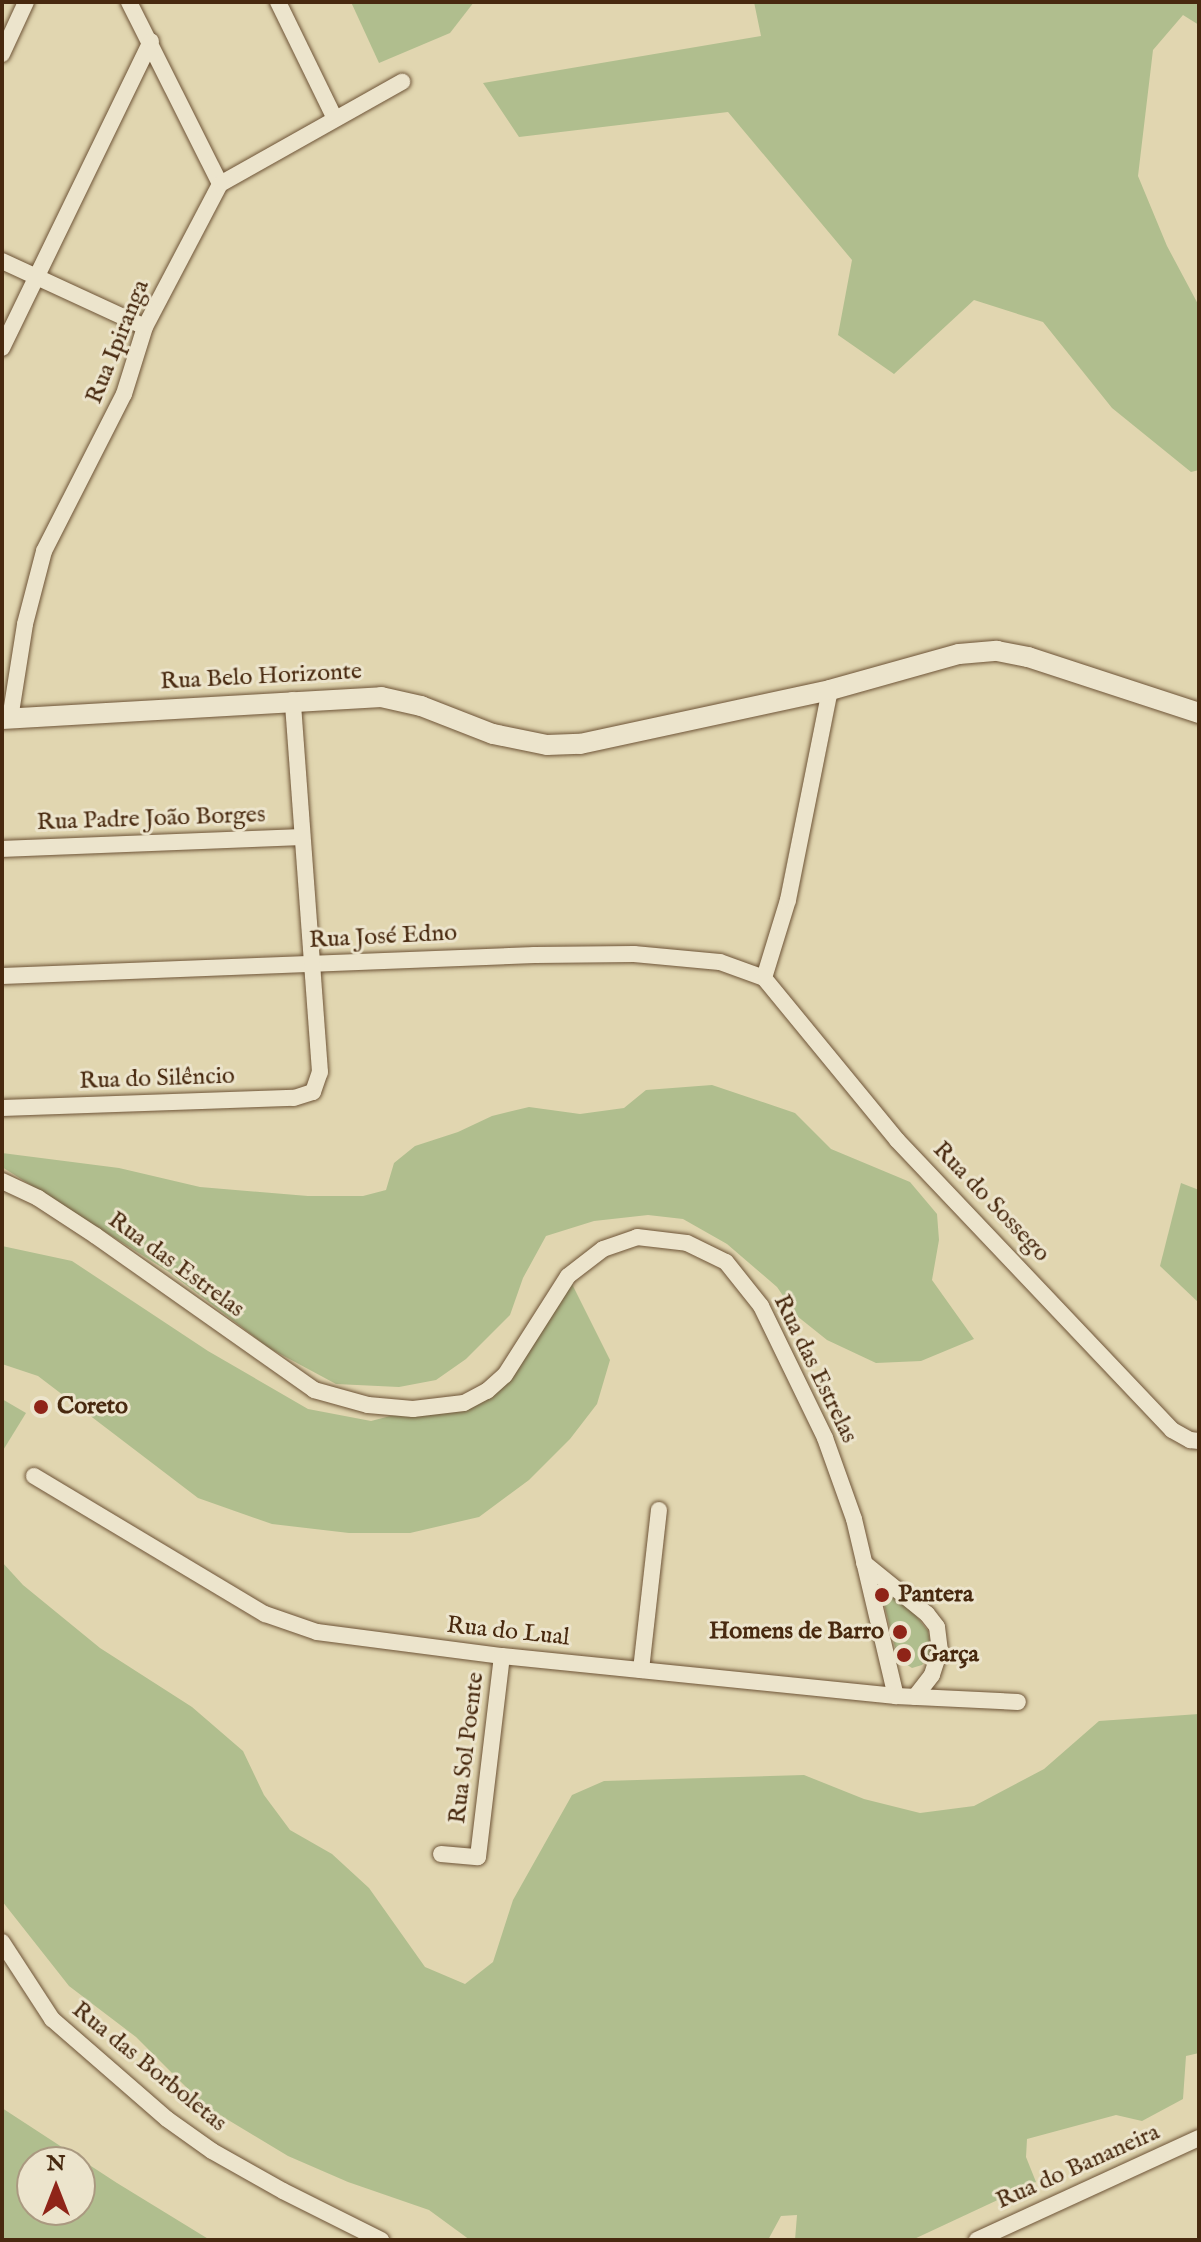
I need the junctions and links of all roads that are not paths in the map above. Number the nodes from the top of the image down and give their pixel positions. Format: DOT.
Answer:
graph roads {
  1 [pos="26,2"];
  2 [pos="129,2"];
  3 [pos="278,2"];
  4 [pos="151,41"];
  5 [pos="2,54"];
  6 [pos="402,82"];
  7 [pos="335,119"];
  8 [pos="220,184"];
  9 [pos="2,261"];
  10 [pos="34,277"];
  11 [pos="145,327"];
  12 [pos="2,348"];
  13 [pos="830,690"];
  14 [pos="293,700"];
  15 [pos="1199,713"];
  16 [pos="6,719"];
  17 [pos="301,837"];
  18 [pos="2,849"];
  19 [pos="313,965"];
  20 [pos="2,976"];
  21 [pos="764,978"];
  22 [pos="2,1108"];
  23 [pos="2,1181"];
  24 [pos="1199,1441"];
  25 [pos="34,1476"];
  26 [pos="659,1510"];
  27 [pos="864,1563"];
  28 [pos="502,1656"];
  29 [pos="641,1670"];
  30 [pos="896,1696"];
  31 [pos="915,1697"];
  32 [pos="1018,1702"];
  33 [pos="441,1854"];
  34 [pos="2,1942"];
  35 [pos="1199,2138"];
  36 [pos="381,2240"];
  37 [pos="977,2240"];
  1 -- 5 [label="street"];
  2 -- 4 [label="street"];
  3 -- 7 [label="street"];
  4 -- 8 [label="street"];
  4 -- 10 [label="street"];
  6 -- 7 [label="street"];
  7 -- 8 [label="street"];
  8 -- 11 [label="street, Rua Ipiranga"];
  9 -- 10 [label="street"];
  10 -- 11 [label="street"];
  10 -- 12 [label="street"];
  11 -- 16 [label="street, Rua Ipiranga"];
  13 -- 14 [label="street, Rua Belo Horizonte"];
  13 -- 15 [label="street, Rua Belo Horizonte"];
  13 -- 21 [label="street"];
  14 -- 16 [label="street, Rua Belo Horizonte"];
  14 -- 17 [label="street"];
  17 -- 18 [label="street, Rua Padre João Borges"];
  17 -- 19 [label="street"];
  19 -- 20 [label="street, Rua José Edno"];
  19 -- 21 [label="street, Rua José Edno"];
  19 -- 22 [label="street, Rua do Silêncio"];
  21 -- 24 [label="street, Rua do Sossego"];
  23 -- 27 [label="street, Rua das Estrelas"];
  25 -- 28 [label="street, Rua do Lual"];
  26 -- 29 [label="street"];
  27 -- 30 [label="street, Rua das Estrelas"];
  27 -- 31 [label="street"];
  28 -- 29 [label="street, Rua do Lual"];
  28 -- 33 [label="street, Rua Sol Poente"];
  29 -- 30 [label="street, Rua do Lual"];
  30 -- 31 [label="street, Rua do Lual"];
  31 -- 32 [label="street, Rua do Lual"];
  34 -- 36 [label="street, Rua das Borboletas"];
  35 -- 37 [label="street, Rua do Bananeira"];
}
